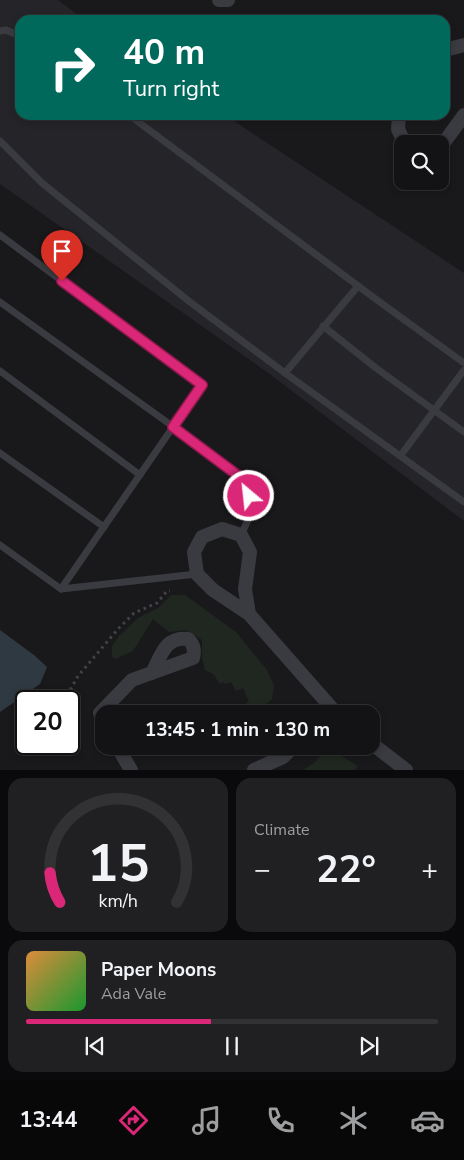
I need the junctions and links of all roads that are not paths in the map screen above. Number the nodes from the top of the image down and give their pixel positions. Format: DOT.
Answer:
graph roads {
  1 [pos="219,0"];
  2 [pos="228,0"];
  3 [pos="0,31"];
  4 [pos="15,34"];
  5 [pos="464,45"];
  6 [pos="450,49"];
  7 [pos="464,115"];
  8 [pos="136,120"];
  9 [pos="399,120"];
  10 [pos="401,135"];
  11 [pos="449,136"];
  12 [pos="0,141"];
  13 [pos="0,235"];
  14 [pos="358,286"];
  15 [pos="0,302"];
  16 [pos="323,326"];
  17 [pos="464,363"];
  18 [pos="0,370"];
  19 [pos="464,370"];
  20 [pos="284,373"];
  21 [pos="434,410"];
  22 [pos="173,427"];
  23 [pos="464,432"];
  24 [pos="0,453"];
  25 [pos="401,455"];
  26 [pos="140,475"];
  27 [pos="464,502"];
  28 [pos="104,527"];
  29 [pos="241,535"];
  30 [pos="0,545"];
  31 [pos="198,574"];
  32 [pos="61,589"];
  33 [pos="249,614"];
  34 [pos="152,673"];
  35 [pos="107,705"];
  36 [pos="326,705"];
  37 [pos="380,751"];
  38 [pos="122,755"];
  39 [pos="285,755"];
  40 [pos="131,770"];
  41 [pos="254,770"];
  42 [pos="406,770"];
  1 -- 2 [label="street"];
  3 -- 4 [label="lane"];
  5 -- 6 [label="street"];
  7 -- 11 [label="street"];
  8 -- 14 [label="lane"];
  9 -- 10 [label="street"];
  12 -- 20 [label="lane"];
  13 -- 22 [label="lane"];
  14 -- 16 [label="lane"];
  14 -- 17 [label="lane"];
  15 -- 22 [label="lane"];
  16 -- 20 [label="lane"];
  16 -- 21 [label="lane"];
  18 -- 26 [label="lane"];
  19 -- 21 [label="lane"];
  20 -- 25 [label="lane"];
  21 -- 23 [label="lane"];
  21 -- 25 [label="lane"];
  22 -- 26 [label="lane"];
  22 -- 29 [label="lane"];
  24 -- 28 [label="lane"];
  25 -- 27 [label="lane"];
  26 -- 28 [label="lane"];
  28 -- 32 [label="lane"];
  29 -- 31 [label="street"];
  29 -- 33 [label="street"];
  30 -- 32 [label="lane"];
  31 -- 32 [label="lane"];
  31 -- 33 [label="street"];
  33 -- 36 [label="street"];
  34 -- 34 [label="street"];
  34 -- 35 [label="street"];
  37 -- 42 [label="street"];
  38 -- 40 [label="street"];
  39 -- 41 [label="street"];
}
